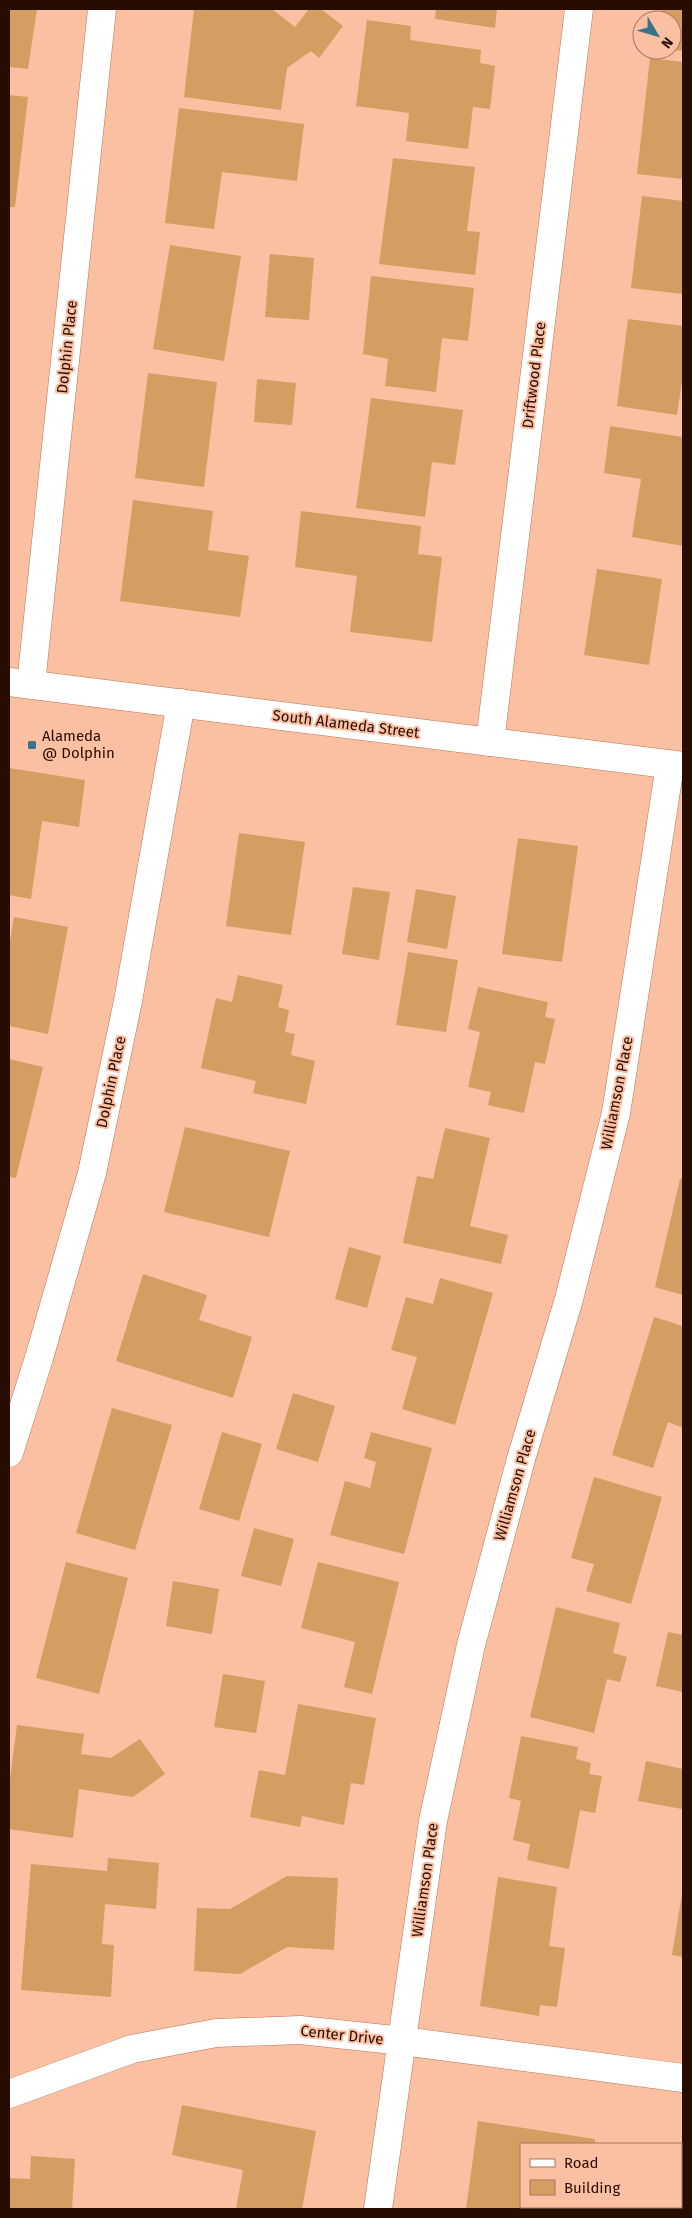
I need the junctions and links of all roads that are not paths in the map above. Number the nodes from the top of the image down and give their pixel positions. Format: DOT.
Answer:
graph roads {
  1 [pos="102,9"];
  2 [pos="578,9"];
  3 [pos="20,683"];
  4 [pos="180,703"];
  5 [pos="490,742"];
  6 [pos="677,766"];
  7 [pos="9,1453"];
  8 [pos="403,2041"];
  9 [pos="683,2078"];
  10 [pos="9,2094"];
  11 [pos="378,2209"];
  1 -- 3 [label="street, Dolphin Place"];
  2 -- 5 [label="street, Driftwood Place"];
  3 -- 4 [label="street, South Alameda Street"];
  4 -- 5 [label="street, South Alameda Street"];
  4 -- 7 [label="street, Dolphin Place"];
  5 -- 6 [label="street, South Alameda Street"];
  6 -- 8 [label="street, Williamson Place"];
  8 -- 9 [label="street, Center Drive"];
  8 -- 10 [label="street, Center Drive"];
  8 -- 11 [label="street, Williamson Place"];
}
